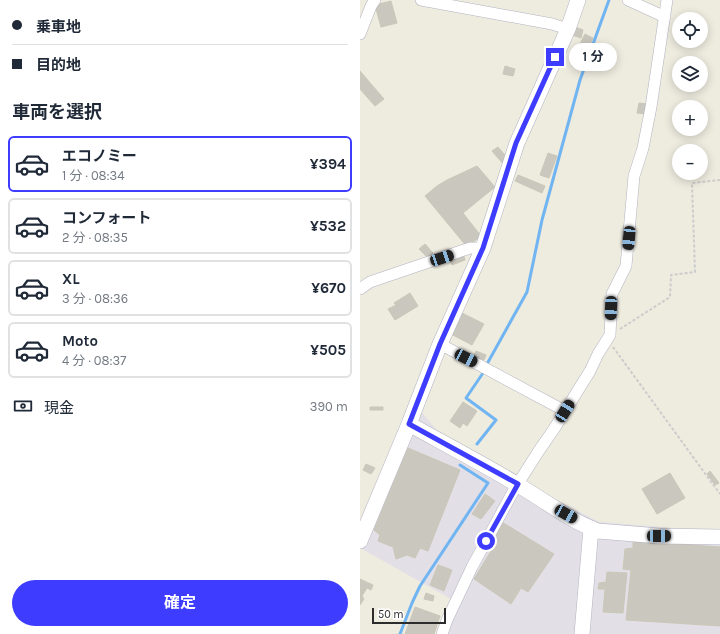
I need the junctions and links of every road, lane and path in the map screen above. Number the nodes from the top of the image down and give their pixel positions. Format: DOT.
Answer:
graph roads {
  1 [pos="375,0"];
  2 [pos="421,0"];
  3 [pos="578,0"];
  4 [pos="628,0"];
  5 [pos="667,0"];
  6 [pos="665,17"];
  7 [pos="568,29"];
  8 [pos="360,34"];
  9 [pos="720,180"];
  10 [pos="483,248"];
  11 [pos="360,289"];
  12 [pos="609,338"];
  13 [pos="440,344"];
  14 [pos="565,411"];
  15 [pos="409,424"];
  16 [pos="518,484"];
  17 [pos="720,494"];
  18 [pos="591,528"];
  19 [pos="720,537"];
  20 [pos="360,541"];
  21 [pos="442,634"];
  22 [pos="582,634"];
  1 -- 8 [label="street"];
  2 -- 7 [label="street"];
  3 -- 7 [label="street"];
  4 -- 6 [label="street"];
  5 -- 6 [label="street"];
  6 -- 12 [label="street"];
  7 -- 10 [label="street"];
  9 -- 12 [label="path"];
  10 -- 11 [label="street"];
  10 -- 13 [label="street"];
  12 -- 14 [label="street"];
  12 -- 17 [label="path"];
  13 -- 14 [label="street"];
  13 -- 15 [label="street"];
  14 -- 16 [label="street"];
  15 -- 16 [label="street"];
  15 -- 20 [label="street"];
  16 -- 18 [label="street"];
  16 -- 21 [label="street"];
  18 -- 19 [label="street"];
  18 -- 22 [label="street"];
}
